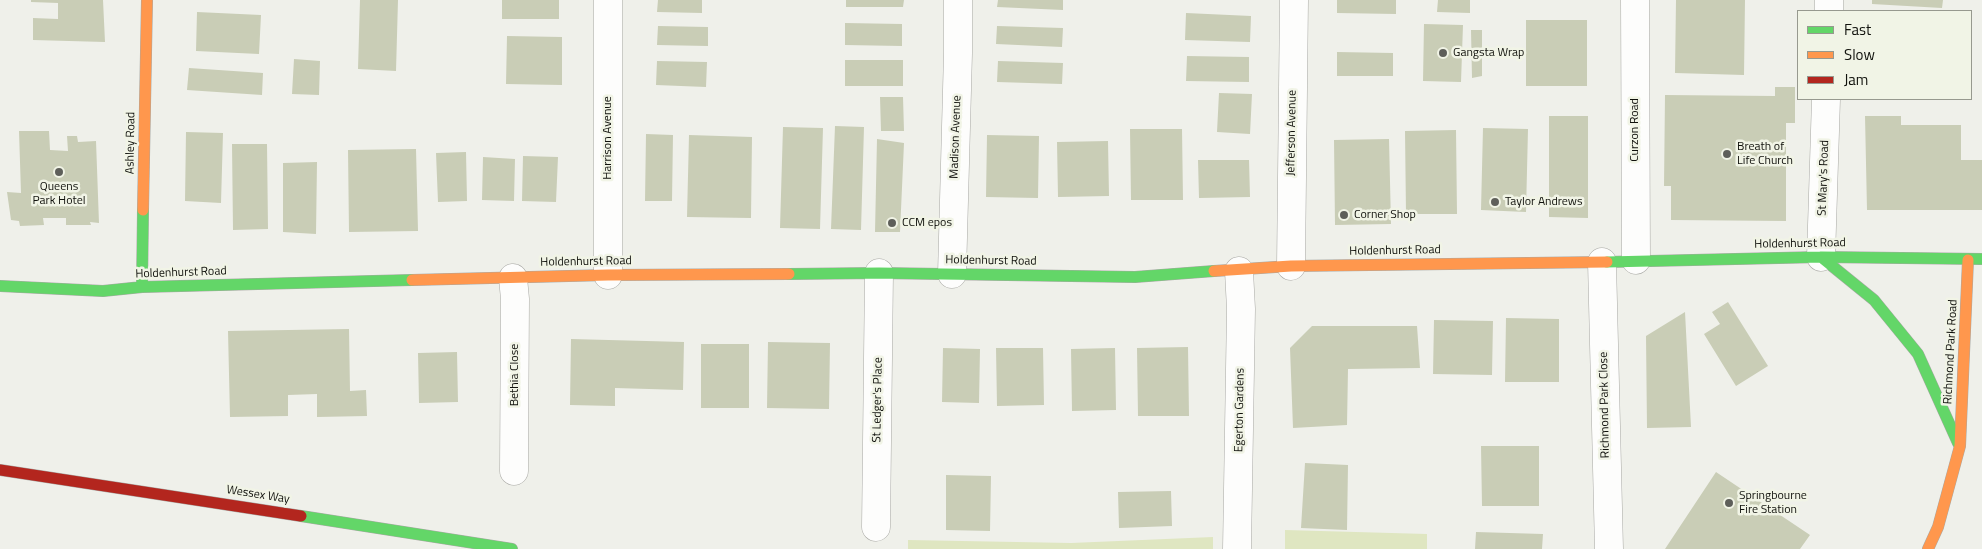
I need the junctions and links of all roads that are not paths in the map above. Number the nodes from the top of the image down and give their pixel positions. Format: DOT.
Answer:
graph roads {
  1 [pos="147,0"];
  2 [pos="608,0"];
  3 [pos="958,0"];
  4 [pos="1294,0"];
  5 [pos="1635,0"];
  6 [pos="1826,100"];
  7 [pos="1822,257"];
  8 [pos="1636,260"];
  9 [pos="1968,260"];
  10 [pos="1982,260"];
  11 [pos="1602,262"];
  12 [pos="1291,266"];
  13 [pos="1239,271"];
  14 [pos="878,273"];
  15 [pos="952,274"];
  16 [pos="608,275"];
  17 [pos="513,278"];
  18 [pos="0,286"];
  19 [pos="142,287"];
  20 [pos="1960,446"];
  21 [pos="0,470"];
  22 [pos="514,471"];
  23 [pos="876,527"];
  24 [pos="512,549"];
  25 [pos="1237,549"];
  26 [pos="1608,549"];
  27 [pos="1928,549"];
  1 -- 19 [label="main road, Ashley Road"];
  2 -- 16 [label="street, Harrison Avenue"];
  3 -- 15 [label="street, Madison Avenue"];
  4 -- 12 [label="street, Jefferson Avenue"];
  5 -- 8 [label="street, Curzon Road"];
  6 -- 7 [label="street, St Mary's Road"];
  7 -- 8 [label="main road, Holdenhurst Road"];
  7 -- 9 [label="main road, Holdenhurst Road"];
  7 -- 20 [label="main road"];
  8 -- 11 [label="main road, Holdenhurst Road"];
  9 -- 10 [label="main road, Holdenhurst Road"];
  9 -- 20 [label="main road, Richmond Park Road"];
  11 -- 12 [label="main road, Holdenhurst Road"];
  11 -- 26 [label="street, Richmond Park Close"];
  12 -- 13 [label="main road, Holdenhurst Road"];
  13 -- 15 [label="main road, Holdenhurst Road"];
  13 -- 25 [label="street, Egerton Gardens"];
  14 -- 15 [label="main road, Holdenhurst Road"];
  14 -- 16 [label="main road, Holdenhurst Road"];
  14 -- 23 [label="street, St Ledger's Place"];
  16 -- 17 [label="main road, Holdenhurst Road"];
  17 -- 19 [label="main road, Holdenhurst Road"];
  17 -- 22 [label="street, Bethia Close"];
  18 -- 19 [label="main road, Holdenhurst Road"];
  20 -- 27 [label="main road, Richmond Park Road"];
  21 -- 24 [label="main road, Wessex Way"];
}
